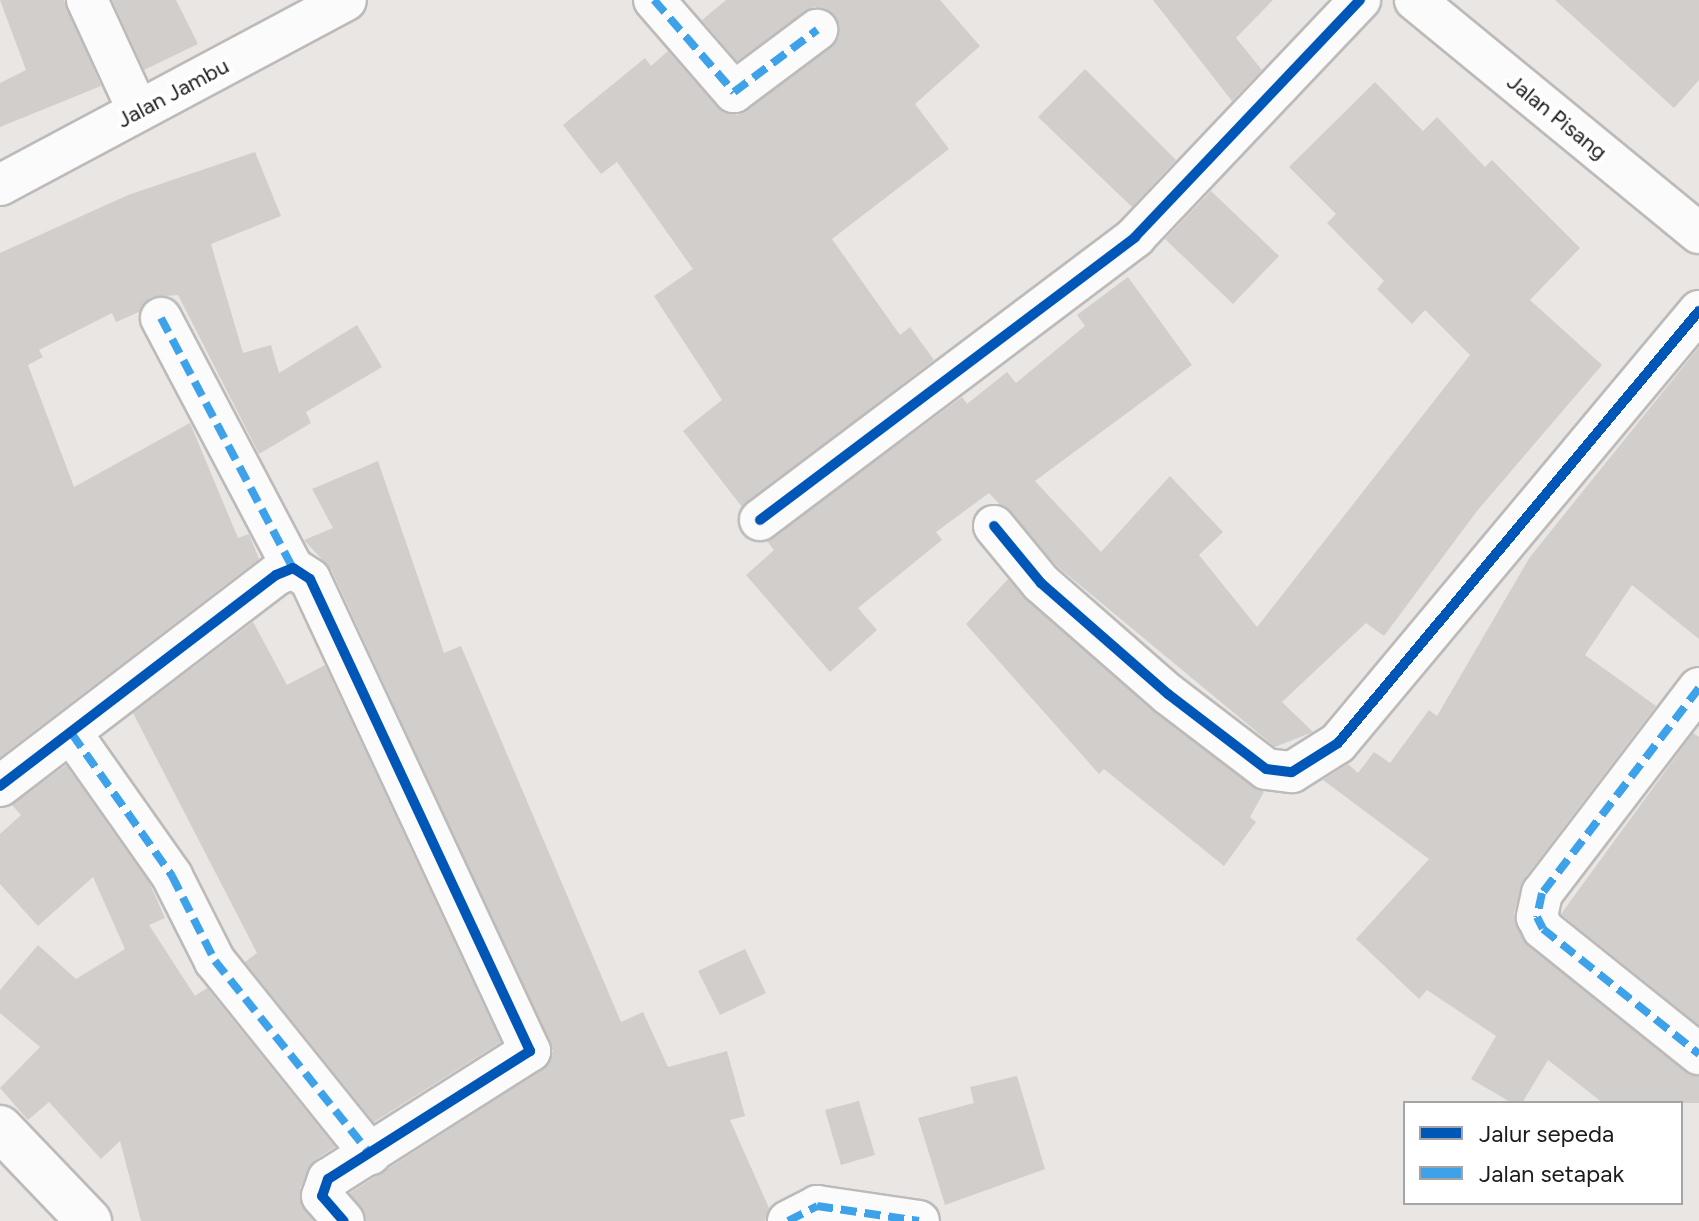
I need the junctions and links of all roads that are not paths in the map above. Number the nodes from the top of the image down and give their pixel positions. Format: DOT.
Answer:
graph roads {
  1 [pos="87,0"];
  2 [pos="346,0"];
  3 [pos="654,0"];
  4 [pos="1360,0"];
  5 [pos="1415,0"];
  6 [pos="817,30"];
  7 [pos="138,111"];
  8 [pos="0,185"];
  9 [pos="1699,233"];
  10 [pos="1699,311"];
  11 [pos="161,318"];
  12 [pos="760,520"];
  13 [pos="994,526"];
  14 [pos="293,568"];
  15 [pos="1699,688"];
  16 [pos="72,734"];
  17 [pos="0,786"];
  18 [pos="1699,1054"];
  19 [pos="0,1128"];
  20 [pos="370,1154"];
  21 [pos="89,1221"];
  22 [pos="344,1221"];
  23 [pos="788,1221"];
  24 [pos="919,1221"];
  1 -- 7 [label="street"];
  2 -- 7 [label="street, Jalan Jambu"];
  3 -- 6 [label="street"];
  4 -- 12 [label="street"];
  5 -- 9 [label="street, Jalan Pisang"];
  7 -- 8 [label="street, Jalan Jambu"];
  10 -- 13 [label="street"];
  11 -- 14 [label="street"];
  14 -- 16 [label="street"];
  14 -- 20 [label="street"];
  15 -- 18 [label="street"];
  16 -- 17 [label="street"];
  16 -- 20 [label="street"];
  19 -- 21 [label="street"];
  20 -- 22 [label="street"];
  23 -- 24 [label="street"];
}
